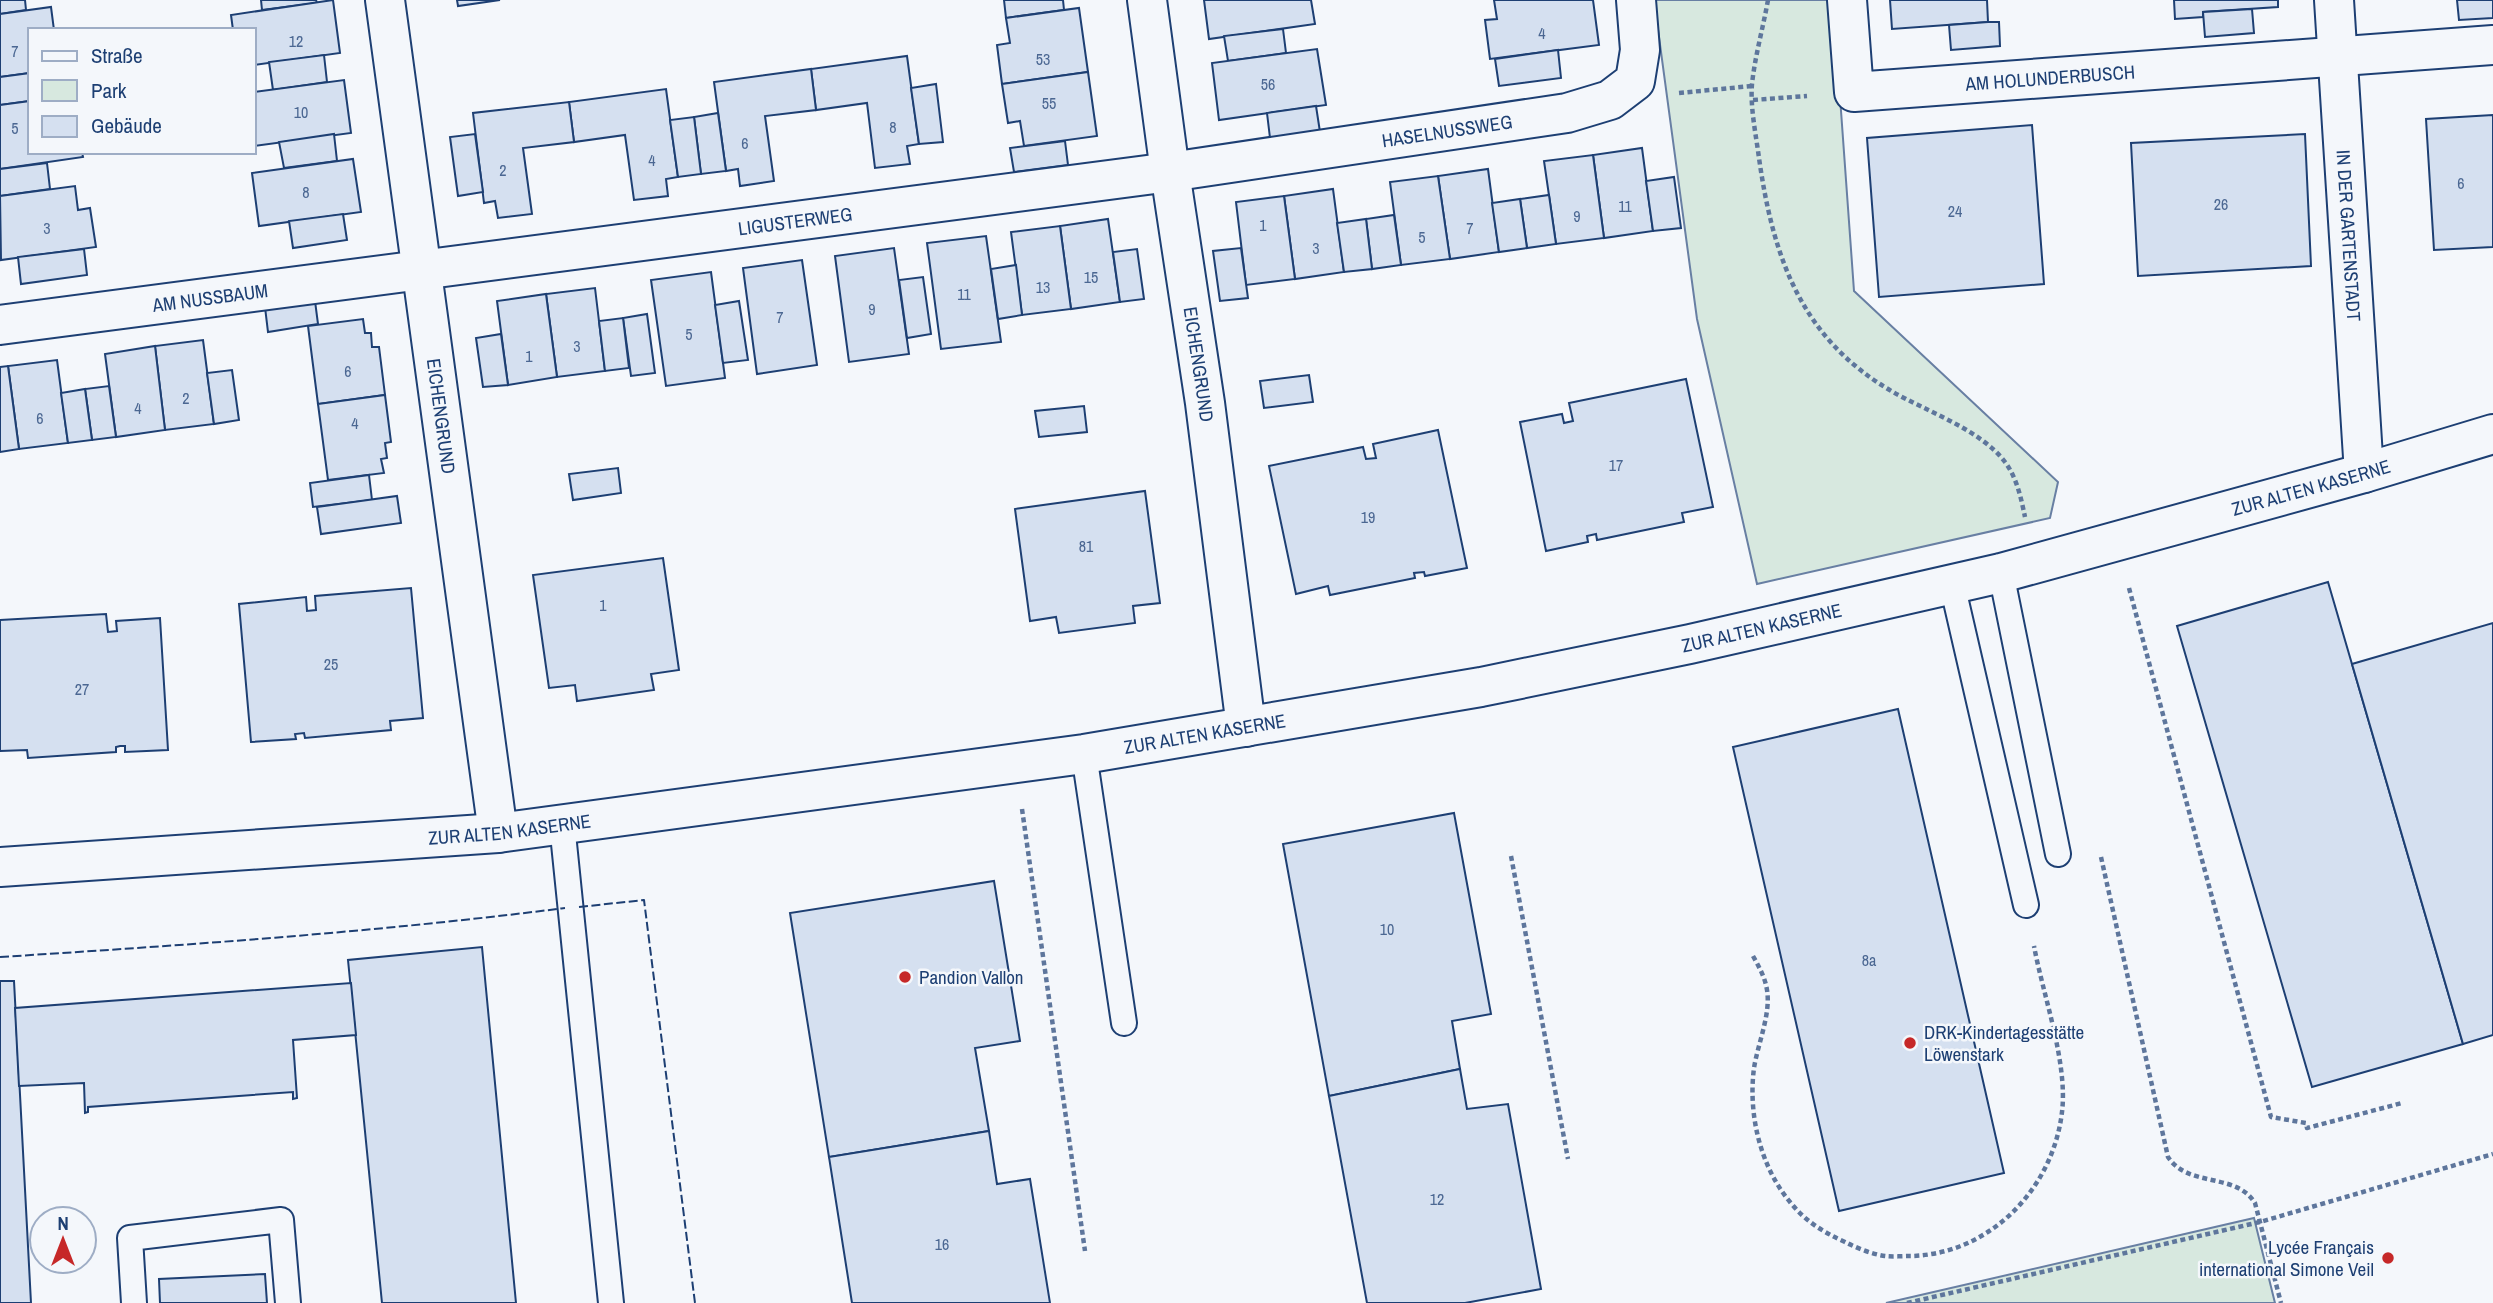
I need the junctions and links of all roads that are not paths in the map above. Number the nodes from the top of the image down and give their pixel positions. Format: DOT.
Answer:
graph roads {
  1 [pos="385,0"];
  2 [pos="1147,0"];
  3 [pos="1636,0"];
  4 [pos="1847,0"];
  5 [pos="2334,0"];
  6 [pos="2493,45"];
  7 [pos="2338,55"];
  8 [pos="1170,172"];
  9 [pos="421,269"];
  10 [pos="0,325"];
  11 [pos="2493,434"];
  12 [pos="2364,473"];
  13 [pos="2018,567"];
  14 [pos="1952,583"];
  15 [pos="1246,727"];
  16 [pos="1084,754"];
  17 [pos="562,824"];
  18 [pos="498,833"];
  19 [pos="2058,854"];
  20 [pos="0,867"];
  21 [pos="2025,905"];
  22 [pos="1124,1023"];
  23 [pos="134,1303"];
  24 [pos="288,1303"];
  25 [pos="611,1303"];
  1 -- 9 [label="street, EICHENGRUND"];
  2 -- 8 [label="street, EICHENGRUND"];
  3 -- 8 [label="street, HASELNUSSWEG"];
  4 -- 7 [label="street, AM HOLUNDERBUSCH"];
  5 -- 7 [label="street, IN DER GARTENSTADT"];
  6 -- 7 [label="street"];
  7 -- 12 [label="street, IN DER GARTENSTADT"];
  8 -- 9 [label="street, LIGUSTERWEG"];
  8 -- 15 [label="street, EICHENGRUND"];
  9 -- 10 [label="street, AM NUSSBAUM"];
  9 -- 18 [label="street, EICHENGRUND"];
  11 -- 12 [label="street, ZUR ALTEN KASERNE"];
  12 -- 13 [label="street, ZUR ALTEN KASERNE"];
  13 -- 14 [label="street, ZUR ALTEN KASERNE"];
  13 -- 19 [label="lane"];
  14 -- 15 [label="street, ZUR ALTEN KASERNE"];
  14 -- 21 [label="lane"];
  15 -- 16 [label="street, ZUR ALTEN KASERNE"];
  16 -- 17 [label="street, ZUR ALTEN KASERNE"];
  16 -- 22 [label="lane"];
  17 -- 18 [label="street, ZUR ALTEN KASERNE"];
  17 -- 25 [label="lane"];
  18 -- 20 [label="street, ZUR ALTEN KASERNE"];
  23 -- 24 [label="lane"];
}
